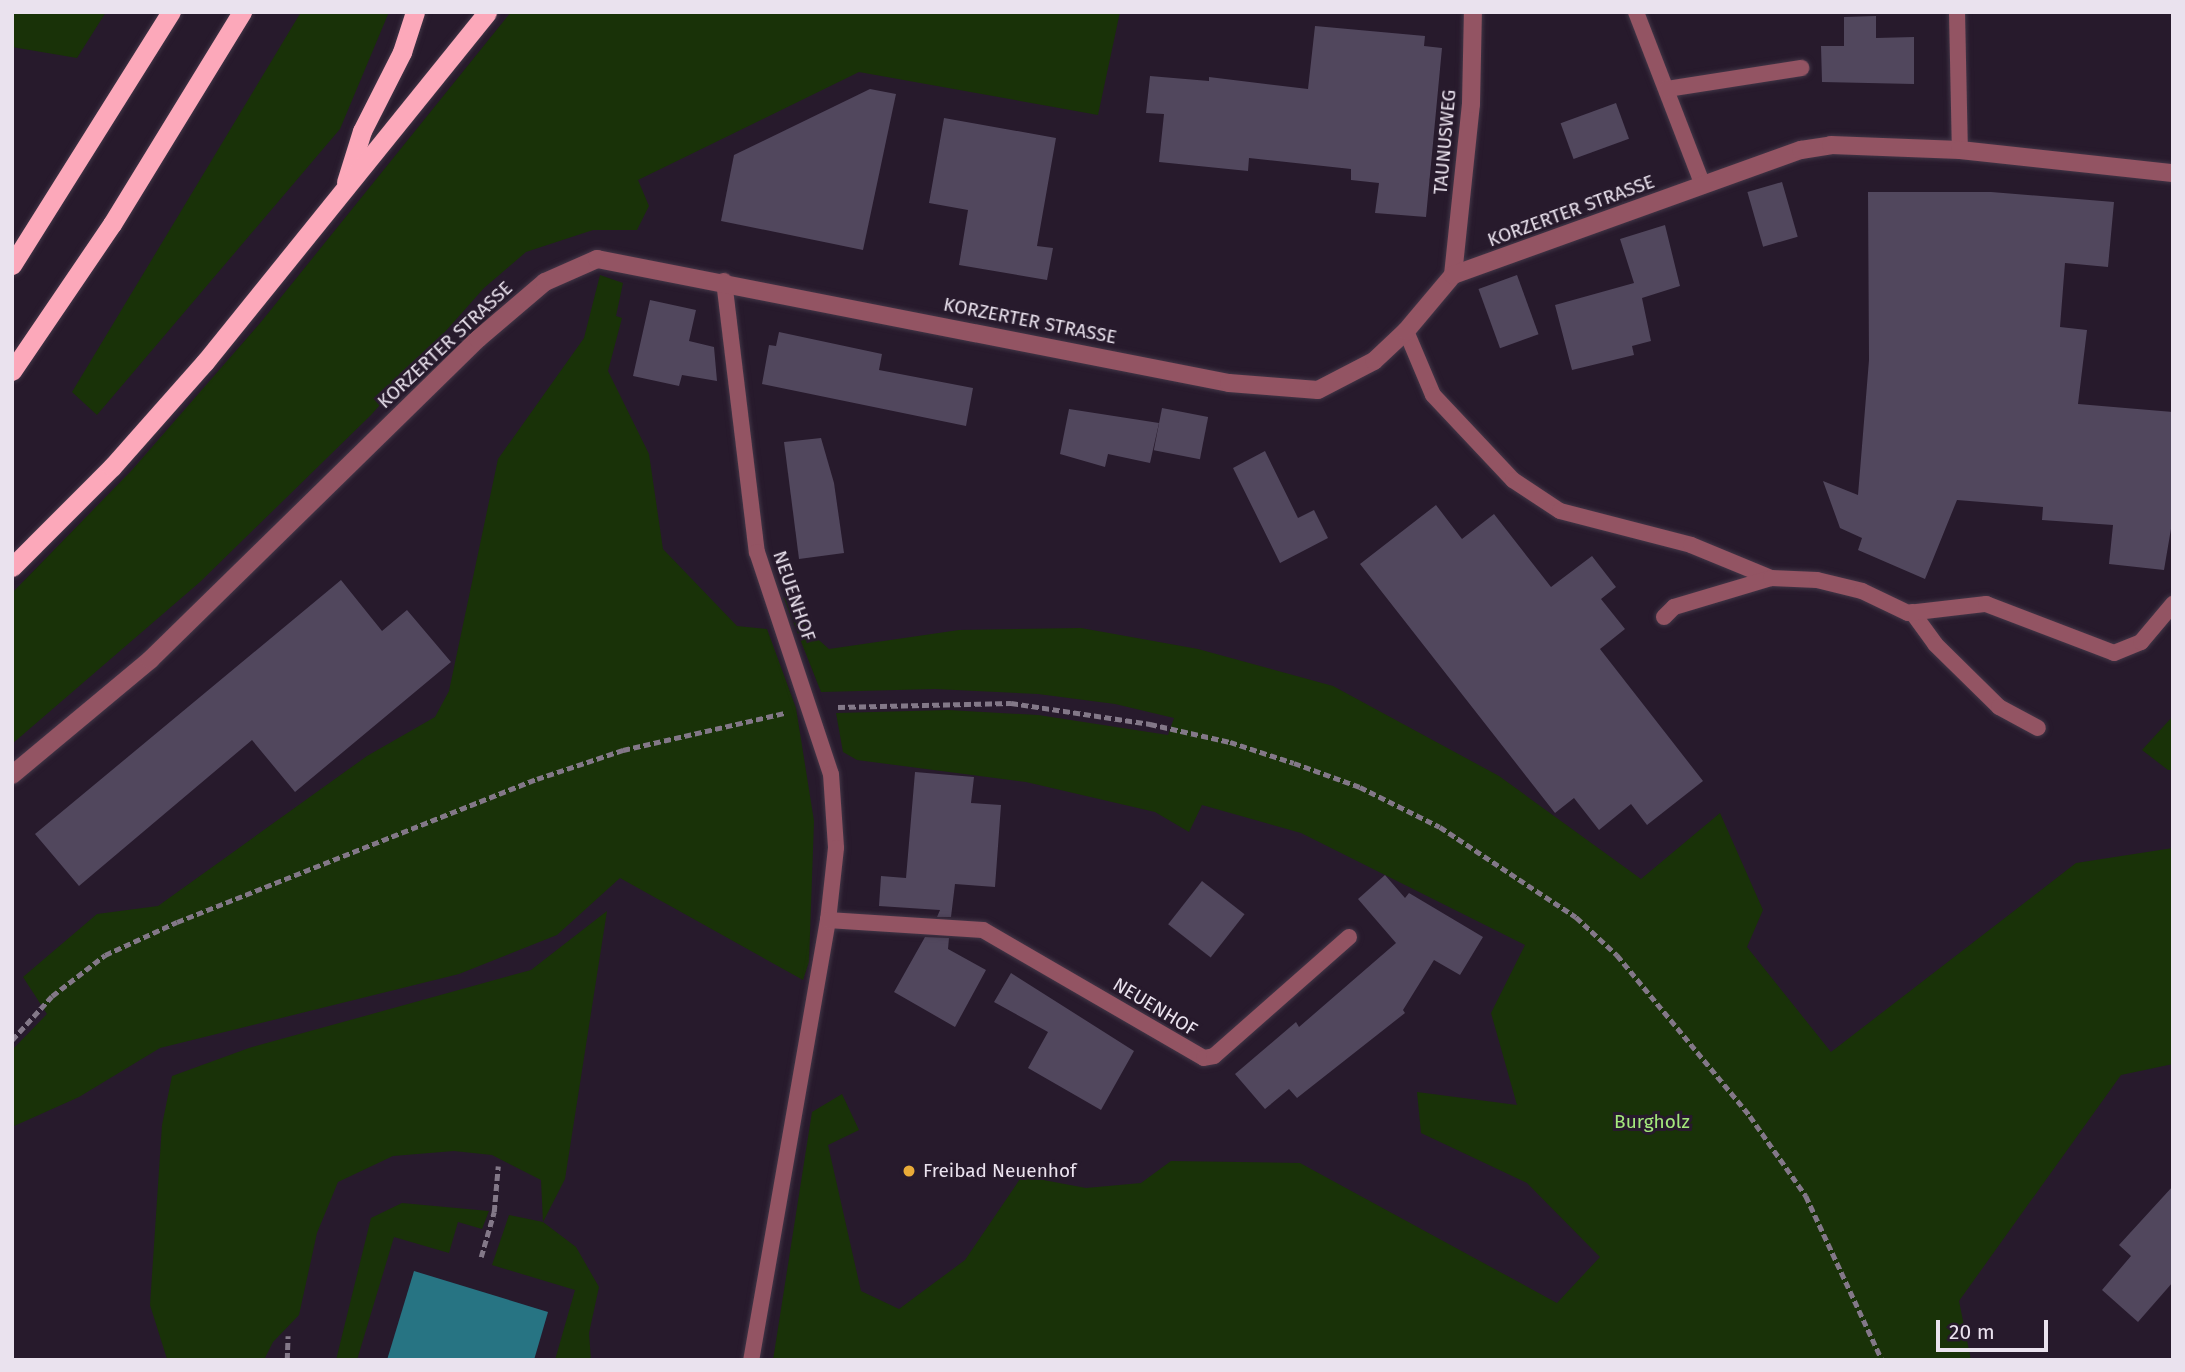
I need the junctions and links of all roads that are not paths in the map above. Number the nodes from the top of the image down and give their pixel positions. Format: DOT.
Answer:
graph roads {
  1 [pos="172,12"];
  2 [pos="242,12"];
  3 [pos="415,12"];
  4 [pos="487,12"];
  5 [pos="1473,12"];
  6 [pos="1636,12"];
  7 [pos="1958,12"];
  8 [pos="1801,68"];
  9 [pos="1667,89"];
  10 [pos="1960,150"];
  11 [pos="2173,173"];
  12 [pos="1703,186"];
  13 [pos="342,193"];
  14 [pos="12,265"];
  15 [pos="1453,275"];
  16 [pos="724,281"];
  17 [pos="1406,331"];
  18 [pos="12,371"];
  19 [pos="12,568"];
  20 [pos="1771,578"];
  21 [pos="2173,604"];
  22 [pos="1912,612"];
  23 [pos="1664,617"];
  24 [pos="2038,729"];
  25 [pos="12,775"];
  26 [pos="828,920"];
  27 [pos="1349,937"];
  28 [pos="751,1360"];
  1 -- 14 [label="highway"];
  2 -- 18 [label="highway"];
  3 -- 13 [label="highway"];
  4 -- 13 [label="highway"];
  5 -- 15 [label="street, TAUNUSWEG"];
  6 -- 9 [label="lane"];
  7 -- 10 [label="lane"];
  8 -- 9 [label="lane"];
  9 -- 12 [label="lane"];
  10 -- 11 [label="street, KORZERTER STRASSE"];
  10 -- 12 [label="street, KORZERTER STRASSE"];
  12 -- 15 [label="street, KORZERTER STRASSE"];
  13 -- 19 [label="highway"];
  15 -- 17 [label="street, KORZERTER STRASSE"];
  16 -- 17 [label="street, KORZERTER STRASSE"];
  16 -- 25 [label="street, KORZERTER STRASSE"];
  16 -- 26 [label="lane, NEUENHOF"];
  17 -- 20 [label="lane"];
  20 -- 22 [label="lane"];
  20 -- 23 [label="lane"];
  21 -- 22 [label="lane"];
  22 -- 24 [label="lane"];
  26 -- 27 [label="lane, NEUENHOF"];
  26 -- 28 [label="lane, NEUENHOF"];
}
